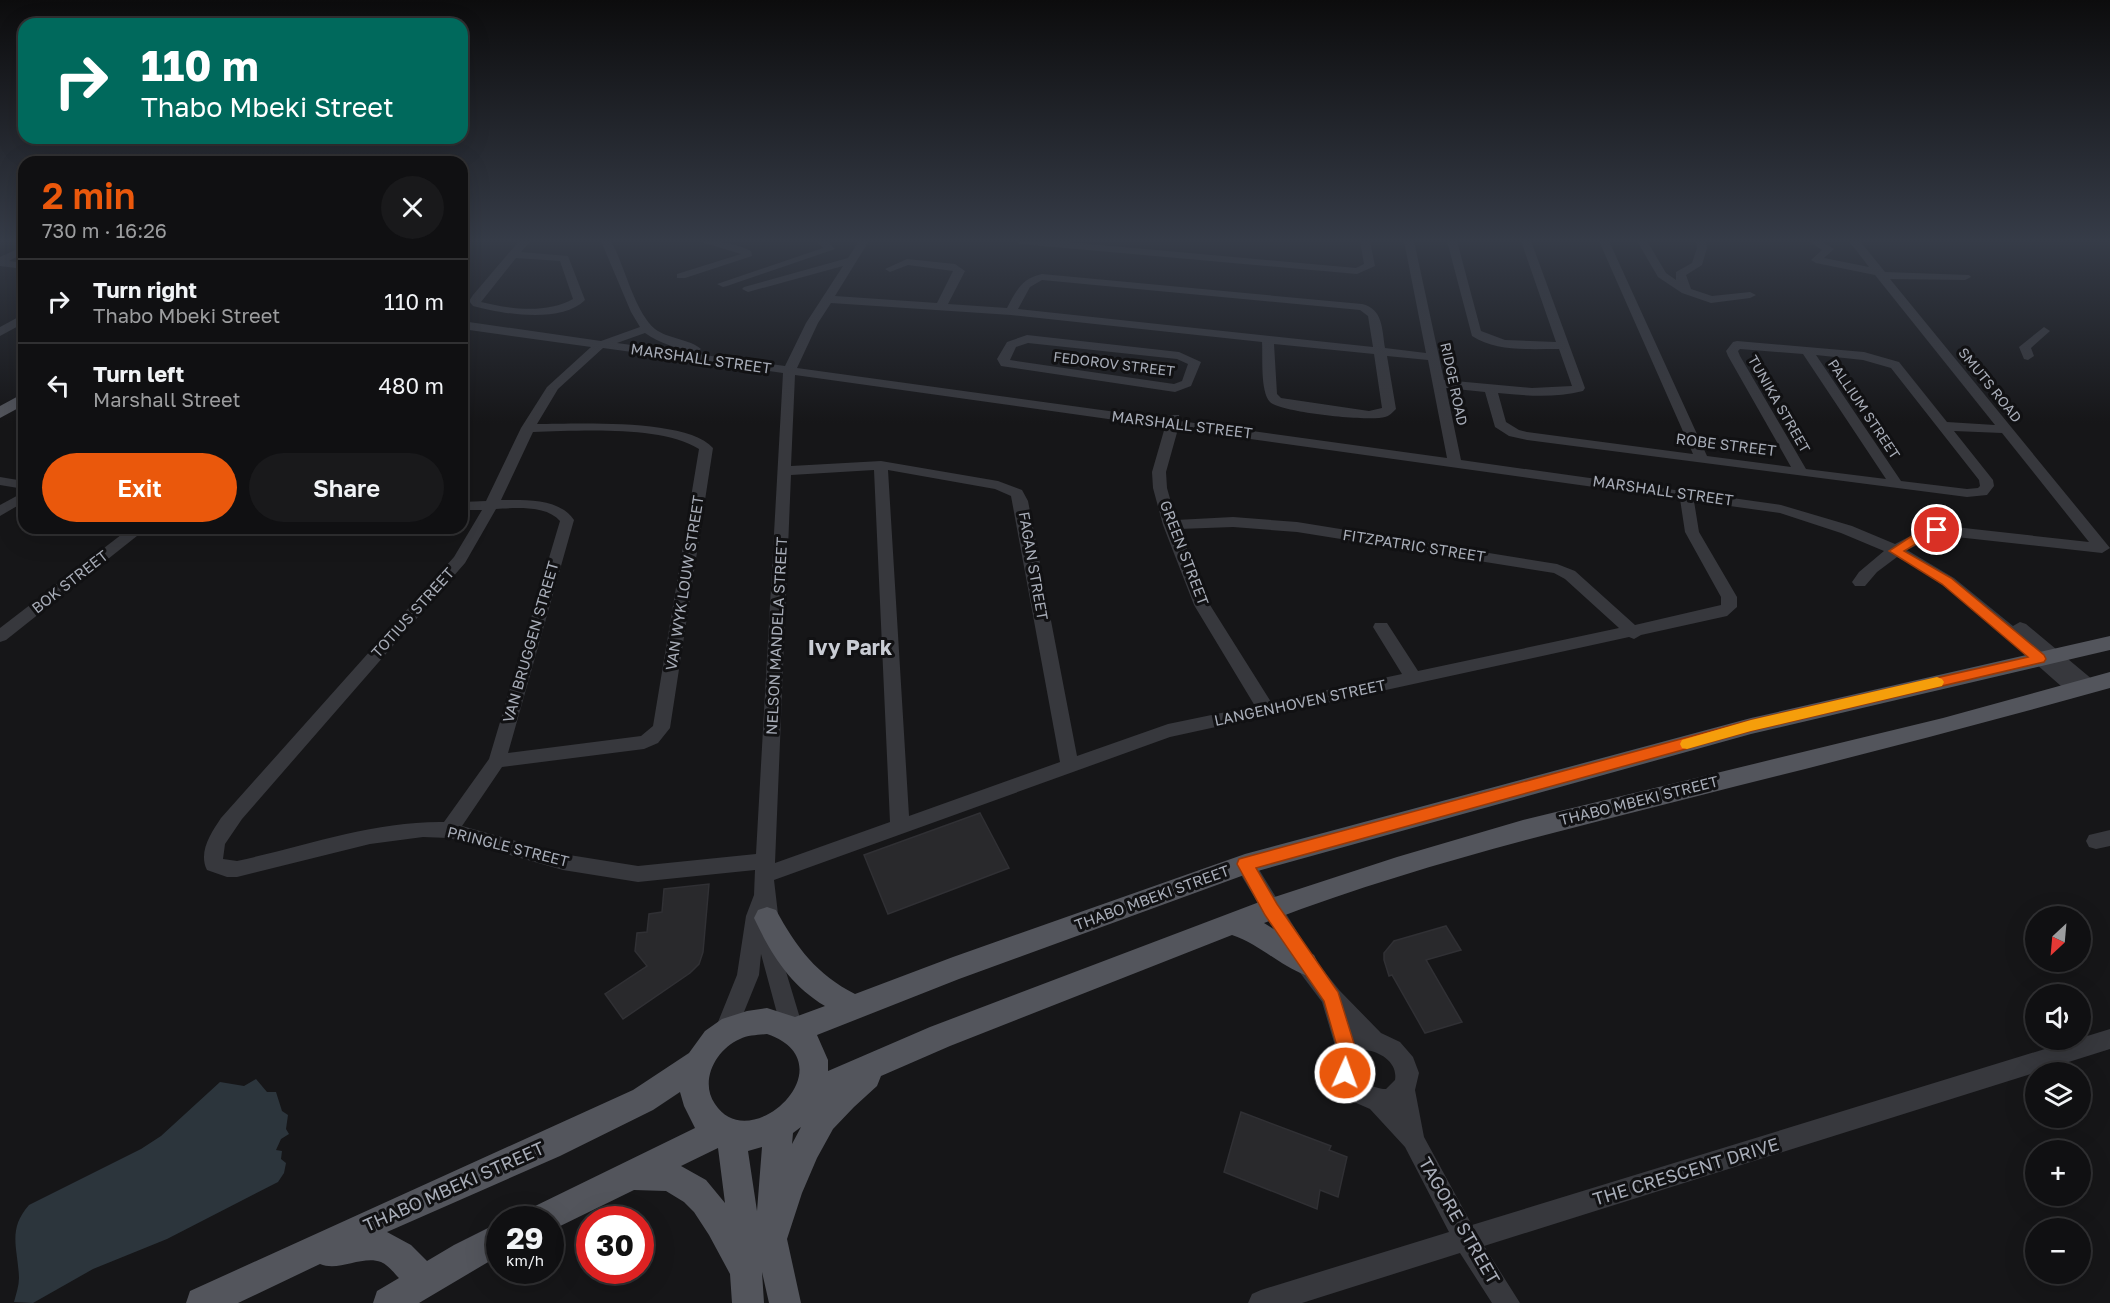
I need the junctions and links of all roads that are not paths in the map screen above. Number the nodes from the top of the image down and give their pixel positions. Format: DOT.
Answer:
graph roads {
  1 [pos="477,302"];
  2 [pos="576,302"];
  3 [pos="633,302"];
  4 [pos="829,302"];
  5 [pos="870,302"];
  6 [pos="944,302"];
  7 [pos="1017,302"];
  8 [pos="1307,302"];
  9 [pos="1421,302"];
  10 [pos="1468,302"];
  11 [pos="1549,302"];
  12 [pos="1631,302"];
  13 [pos="1903,302"];
  14 [pos="941,307"];
  15 [pos="1011,312"];
  16 [pos="18,322"];
  17 [pos="1097,323"];
  18 [pos="468,327"];
  19 [pos="647,328"];
  20 [pos="2044,331"];
  21 [pos="0,332"];
  22 [pos="1268,340"];
  23 [pos="600,345"];
  24 [pos="1088,346"];
  25 [pos="1565,346"];
  26 [pos="1806,350"];
  27 [pos="1380,351"];
  28 [pos="2028,356"];
  29 [pos="1432,357"];
  30 [pos="794,371"];
  31 [pos="1438,383"];
  32 [pos="1491,389"];
  33 [pos="18,402"];
  34 [pos="0,412"];
  35 [pos="1173,421"];
  36 [pos="1942,426"];
  37 [pos="528,428"];
  38 [pos="2006,429"];
  39 [pos="1454,459"];
  40 [pos="1702,459"];
  41 [pos="881,465"];
  42 [pos="786,471"];
  43 [pos="1801,472"];
  44 [pos="0,481"];
  45 [pos="18,484"];
  46 [pos="1897,485"];
  47 [pos="1686,495"];
  48 [pos="18,500"];
  49 [pos="468,506"];
  50 [pos="491,506"];
  51 [pos="0,512"];
  52 [pos="1170,525"];
  53 [pos="132,534"];
  54 [pos="1899,549"];
  55 [pos="1860,582"];
  56 [pos="1380,627"];
  57 [pos="1634,633"];
  58 [pos="0,636"];
  59 [pos="2110,643"];
  60 [pos="2048,657"];
  61 [pos="1414,678"];
  62 [pos="2092,685"];
  63 [pos="1266,709"];
  64 [pos="497,761"];
  65 [pos="1070,765"];
  66 [pos="900,827"];
  67 [pos="449,830"];
  68 [pos="1245,864"];
  69 [pos="219,867"];
  70 [pos="765,886"];
  71 [pos="1271,909"];
  72 [pos="1232,924"];
  73 [pos="1305,963"];
  74 [pos="1332,998"];
  75 [pos="855,1008"];
  76 [pos="794,1029"];
  77 [pos="725,1032"];
  78 [pos="2110,1039"];
  79 [pos="1373,1040"];
  80 [pos="1347,1050"];
  81 [pos="700,1062"];
  82 [pos="883,1062"];
  83 [pos="1403,1089"];
  84 [pos="809,1094"];
  85 [pos="1376,1099"];
  86 [pos="778,1126"];
  87 [pos="726,1133"];
  88 [pos="1413,1139"];
  89 [pos="628,1176"];
  90 [pos="564,1208"];
  91 [pos="771,1239"];
  92 [pos="1466,1240"];
  93 [pos="486,1246"];
  94 [pos="306,1254"];
  95 [pos="422,1281"];
  96 [pos="746,1288"];
  97 [pos="202,1303"];
  98 [pos="390,1303"];
  99 [pos="785,1303"];
  100 [pos="1261,1303"];
  101 [pos="1507,1303"];
  1 -- 2 [label="street"];
  3 -- 19 [label="street"];
  4 -- 30 [label="street, NELSON MANDELA STREET"];
  5 -- 14 [label="street"];
  6 -- 14 [label="street"];
  7 -- 15 [label="street"];
  8 -- 27 [label="street"];
  9 -- 29 [label="street, RIDGE ROAD"];
  10 -- 25 [label="street"];
  11 -- 25 [label="street"];
  12 -- 40 [label="street"];
  13 -- 38 [label="street, SMUTS ROAD"];
  14 -- 15 [label="street"];
  15 -- 17 [label="street"];
  16 -- 21 [label="street"];
  17 -- 22 [label="street"];
  17 -- 24 [label="street, FEDOROV STREET"];
  18 -- 23 [label="street, MARSHALL STREET"];
  19 -- 23 [label="street"];
  19 -- 30 [label="street"];
  20 -- 28 [label="street"];
  22 -- 27 [label="street"];
  22 -- 27 [label="street"];
  23 -- 30 [label="street, MARSHALL STREET"];
  23 -- 37 [label="street, TOTIUS STREET"];
  24 -- 24 [label="street, FEDOROV STREET"];
  25 -- 32 [label="street"];
  26 -- 36 [label="street"];
  26 -- 43 [label="street, TUNIKA STREET"];
  26 -- 46 [label="street, PALLIUM STREET"];
  27 -- 29 [label="street"];
  29 -- 31 [label="street, RIDGE ROAD"];
  30 -- 35 [label="street, MARSHALL STREET"];
  30 -- 42 [label="street, NELSON MANDELA STREET"];
  31 -- 32 [label="street"];
  31 -- 39 [label="street, RIDGE ROAD"];
  32 -- 40 [label="street, ROBE STREET"];
  33 -- 34 [label="main road"];
  35 -- 39 [label="street, MARSHALL STREET"];
  35 -- 52 [label="street, GREEN STREET"];
  36 -- 38 [label="street"];
  36 -- 46 [label="street, ROBE STREET"];
  37 -- 50 [label="street, TOTIUS STREET"];
  37 -- 64 [label="street, VAN WYK LOUW STREET"];
  38 -- 54 [label="street, SMUTS ROAD"];
  39 -- 47 [label="street, MARSHALL STREET"];
  39 -- 54 [label="street, MARSHALL STREET"];
  40 -- 43 [label="street, ROBE STREET"];
  41 -- 42 [label="street, FAGAN STREET"];
  41 -- 65 [label="street, FAGAN STREET"];
  41 -- 66 [label="street"];
  42 -- 70 [label="street, NELSON MANDELA STREET"];
  43 -- 46 [label="street, ROBE STREET"];
  44 -- 45 [label="street"];
  47 -- 54 [label="street, MARSHALL STREET"];
  47 -- 57 [label="street, LANGENHOVEN STREET"];
  48 -- 51 [label="street"];
  49 -- 50 [label="street"];
  50 -- 64 [label="street, VAN BRUGGEN STREET"];
  50 -- 69 [label="street, TOTIUS STREET"];
  52 -- 57 [label="street, FITZPATRIC STREET"];
  52 -- 63 [label="street, GREEN STREET"];
  53 -- 58 [label="street, BOK STREET"];
  54 -- 55 [label="street"];
  54 -- 60 [label="street, MARSHALL STREET"];
  56 -- 61 [label="street"];
  57 -- 61 [label="street, LANGENHOVEN STREET"];
  59 -- 60 [label="main road, THABO MBEKI STREET"];
  60 -- 62 [label="street, MARSHALL STREET"];
  60 -- 68 [label="main road, THABO MBEKI STREET"];
  61 -- 63 [label="street, LANGENHOVEN STREET"];
  62 -- 71 [label="main road, THABO MBEKI STREET"];
  63 -- 65 [label="street, LANGENHOVEN STREET"];
  64 -- 67 [label="street, VAN BRUGGEN STREET"];
  65 -- 66 [label="street, LANGENHOVEN STREET"];
  66 -- 70 [label="street, LANGENHOVEN STREET"];
  67 -- 69 [label="street, PRINGLE STREET"];
  67 -- 70 [label="street, PRINGLE STREET"];
  68 -- 71 [label="street, TAGORE STREET"];
  68 -- 75 [label="main road, THABO MBEKI STREET"];
  70 -- 75 [label="main road"];
  70 -- 76 [label="street, NELSON MANDELA STREET"];
  70 -- 77 [label="street, NELSON MANDELA STREET"];
  71 -- 72 [label="main road, THABO MBEKI STREET"];
  71 -- 73 [label="street, TAGORE STREET"];
  72 -- 73 [label="main road"];
  72 -- 82 [label="main road, THABO MBEKI STREET"];
  73 -- 74 [label="street, TAGORE STREET"];
  74 -- 79 [label="street, TAGORE STREET"];
  74 -- 80 [label="street, TAGORE STREET"];
  75 -- 76 [label="main road, THABO MBEKI STREET"];
  76 -- 77 [label="main road"];
  76 -- 84 [label="main road, THABO MBEKI STREET"];
  77 -- 81 [label="main road, THABO MBEKI STREET"];
  78 -- 92 [label="street, THE CRESCENT DRIVE"];
  79 -- 80 [label="street"];
  79 -- 83 [label="street, TAGORE STREET"];
  80 -- 85 [label="street, TAGORE STREET"];
  81 -- 87 [label="main road, THABO MBEKI STREET"];
  81 -- 94 [label="main road, THABO MBEKI STREET"];
  82 -- 84 [label="main road, THABO MBEKI STREET"];
  82 -- 91 [label="main road"];
  83 -- 85 [label="street"];
  83 -- 88 [label="street, TAGORE STREET"];
  84 -- 86 [label="main road, THABO MBEKI STREET"];
  85 -- 88 [label="street, TAGORE STREET"];
  86 -- 87 [label="main road, THABO MBEKI STREET"];
  86 -- 91 [label="main road"];
  87 -- 89 [label="main road"];
  87 -- 96 [label="main road"];
  88 -- 92 [label="street, TAGORE STREET"];
  89 -- 90 [label="main road"];
  89 -- 96 [label="main road"];
  91 -- 99 [label="main road"];
  92 -- 100 [label="street, THE CRESCENT DRIVE"];
  92 -- 101 [label="street, TAGORE STREET"];
  93 -- 95 [label="main road"];
  94 -- 95 [label="main road"];
  94 -- 97 [label="main road, THABO MBEKI STREET"];
  95 -- 98 [label="main road"];
}
